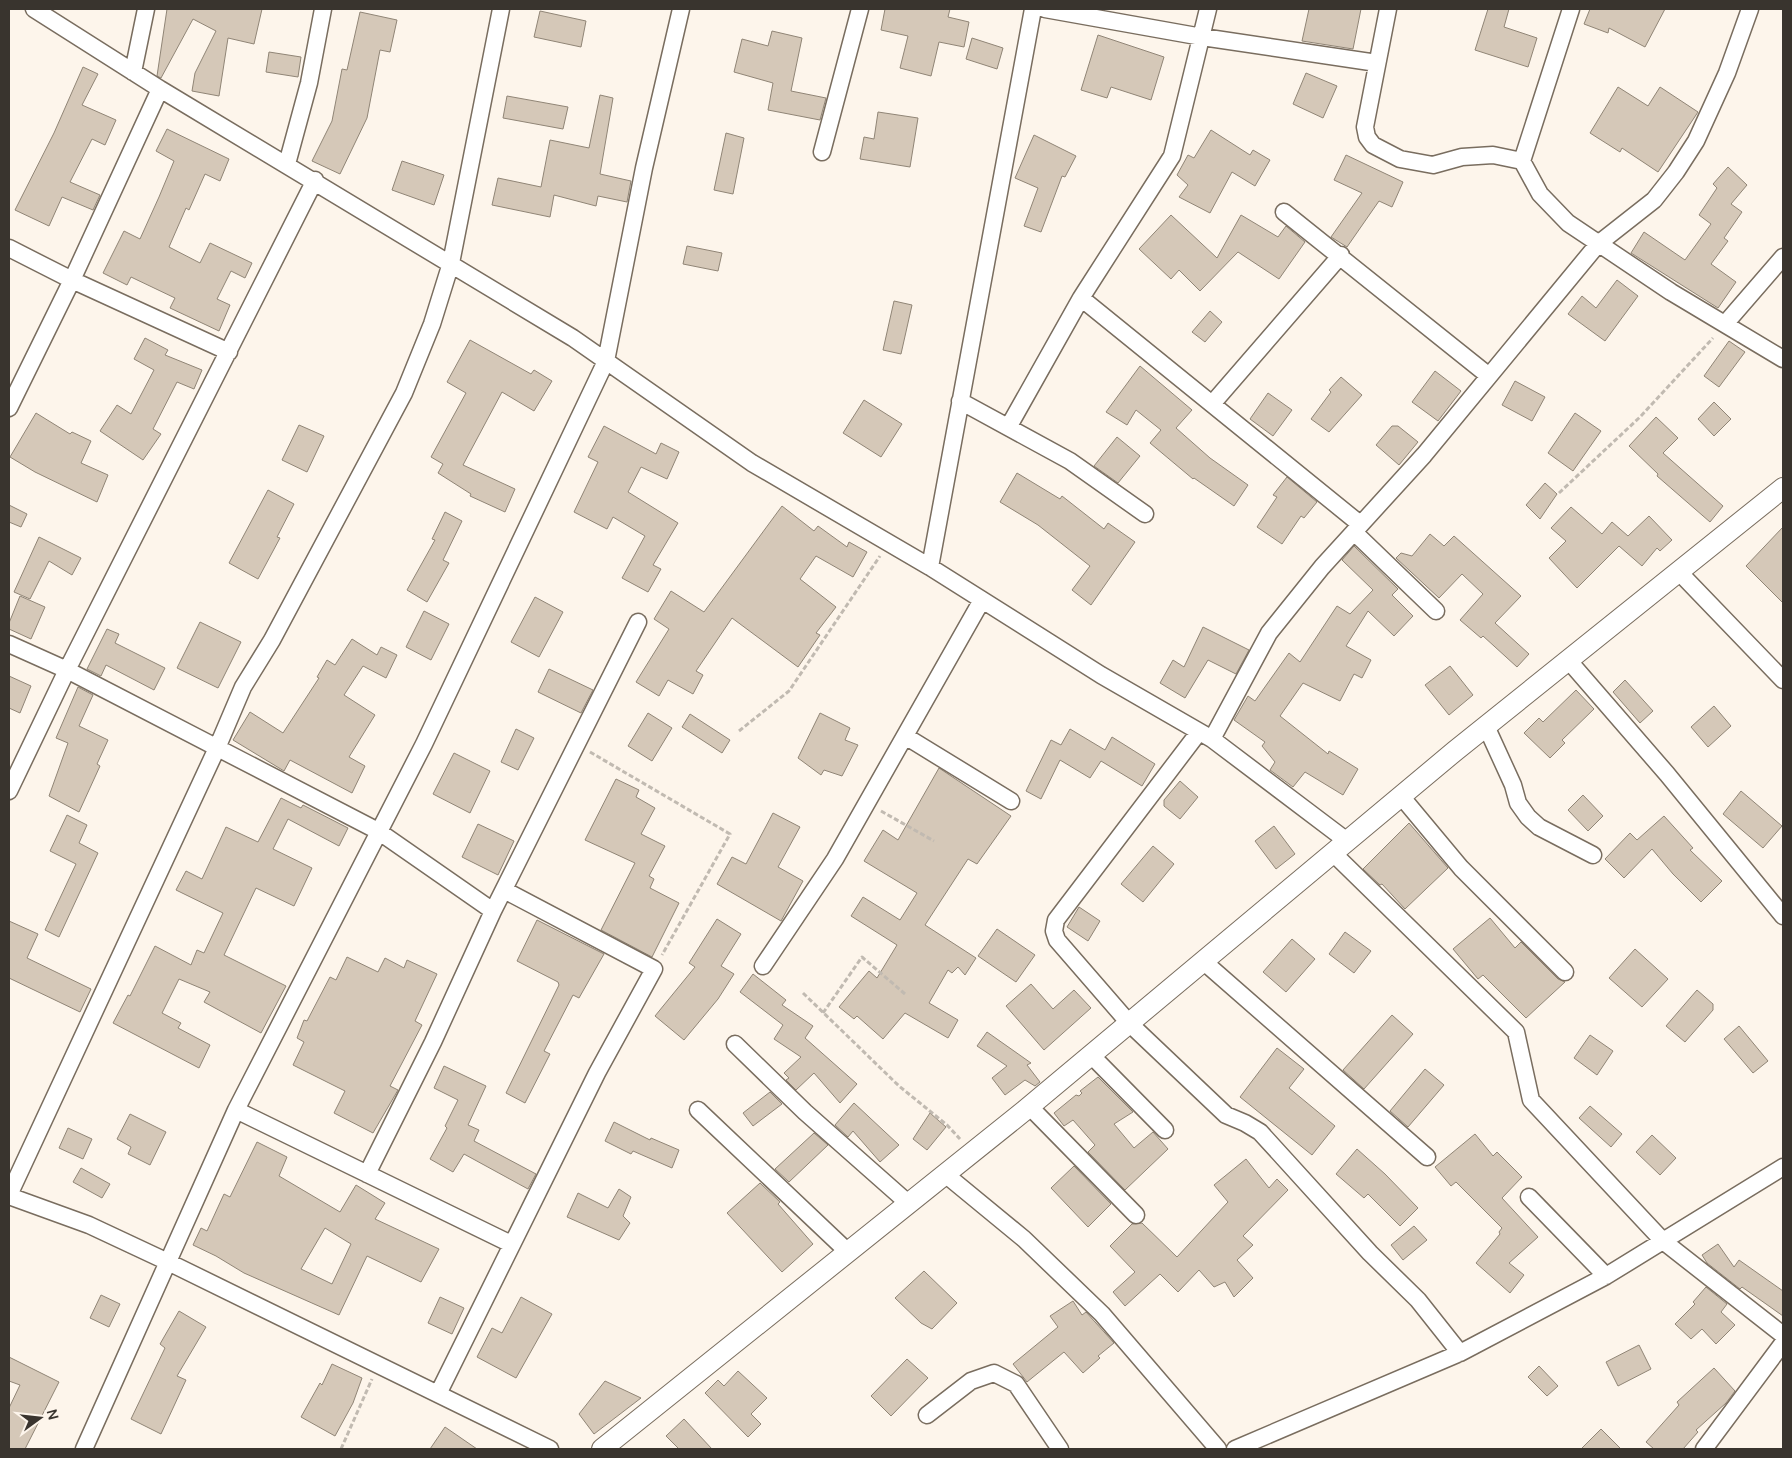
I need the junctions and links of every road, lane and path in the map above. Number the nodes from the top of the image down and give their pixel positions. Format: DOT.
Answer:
graph roads {
  1 [pos="34,9"];
  2 [pos="146,9"];
  3 [pos="323,9"];
  4 [pos="501,9"];
  5 [pos="681,9"];
  6 [pos="860,9"];
  7 [pos="1033,9"];
  8 [pos="1045,9"];
  9 [pos="1208,9"];
  10 [pos="1388,9"];
  11 [pos="1571,9"];
  12 [pos="1750,9"];
  13 [pos="1202,37"];
  14 [pos="1377,63"];
  15 [pos="133,72"];
  16 [pos="160,89"];
  17 [pos="822,152"];
  18 [pos="1522,161"];
  19 [pos="287,164"];
  20 [pos="315,180"];
  21 [pos="1284,212"];
  22 [pos="1598,244"];
  23 [pos="9,248"];
  24 [pos="1341,256"];
  25 [pos="1783,257"];
  26 [pos="451,263"];
  27 [pos="72,280"];
  28 [pos="1081,298"];
  29 [pos="1725,324"];
  30 [pos="229,352"];
  31 [pos="1783,359"];
  32 [pos="606,361"];
  33 [pos="1489,376"];
  34 [pos="960,401"];
  35 [pos="1212,404"];
  36 [pos="9,408"];
  37 [pos="1010,426"];
  38 [pos="1783,488"];
  39 [pos="1560,493"];
  40 [pos="1145,514"];
  41 [pos="1357,528"];
  42 [pos="888,543"];
  43 [pos="930,567"];
  44 [pos="1679,572"];
  45 [pos="982,600"];
  46 [pos="1436,611"];
  47 [pos="638,622"];
  48 [pos="9,644"];
  49 [pos="1569,661"];
  50 [pos="67,670"];
  51 [pos="1783,680"];
  52 [pos="1486,726"];
  53 [pos="739,731"];
  54 [pos="1205,735"];
  55 [pos="905,736"];
  56 [pos="577,744"];
  57 [pos="218,748"];
  58 [pos="9,791"];
  59 [pos="1401,796"];
  60 [pos="1011,801"];
  61 [pos="867,803"];
  62 [pos="378,831"];
  63 [pos="934,841"];
  64 [pos="1340,847"];
  65 [pos="1593,855"];
  66 [pos="504,890"];
  67 [pos="493,911"];
  68 [pos="1783,916"];
  69 [pos="1203,961"];
  70 [pos="763,966"];
  71 [pos="654,969"];
  72 [pos="1564,972"];
  73 [pos="803,993"];
  74 [pos="905,994"];
  75 [pos="823,1013"];
  76 [pos="1129,1023"];
  77 [pos="735,1044"];
  78 [pos="1091,1055"];
  79 [pos="1029,1106"];
  80 [pos="236,1110"];
  81 [pos="698,1110"];
  82 [pos="1166,1130"];
  83 [pos="972,1152"];
  84 [pos="1428,1157"];
  85 [pos="1783,1167"];
  86 [pos="367,1174"];
  87 [pos="945,1174"];
  88 [pos="9,1195"];
  89 [pos="1529,1197"];
  90 [pos="908,1203"];
  91 [pos="1136,1214"];
  92 [pos="1663,1241"];
  93 [pos="511,1244"];
  94 [pos="848,1252"];
  95 [pos="168,1262"];
  96 [pos="1606,1276"];
  97 [pos="1783,1335"];
  98 [pos="1783,1343"];
  99 [pos="1460,1353"];
  100 [pos="379,1365"];
  101 [pos="438,1394"];
  102 [pos="927,1415"];
  103 [pos="84,1449"];
  104 [pos="341,1449"];
  105 [pos="550,1449"];
  106 [pos="602,1449"];
  107 [pos="1060,1449"];
  108 [pos="1218,1449"];
  109 [pos="1235,1449"];
  110 [pos="1704,1449"];
  1 -- 15 [label="street"];
  2 -- 15 [label="street"];
  3 -- 19 [label="street"];
  4 -- 26 [label="street"];
  5 -- 32 [label="street"];
  6 -- 17 [label="street"];
  7 -- 34 [label="street"];
  8 -- 13 [label="street"];
  9 -- 13 [label="street"];
  10 -- 14 [label="street"];
  11 -- 18 [label="street"];
  12 -- 22 [label="street"];
  13 -- 14 [label="street"];
  13 -- 28 [label="street"];
  14 -- 18 [label="street"];
  15 -- 16 [label="street"];
  16 -- 19 [label="street"];
  16 -- 27 [label="street"];
  18 -- 22 [label="street"];
  19 -- 20 [label="street"];
  20 -- 26 [label="street"];
  20 -- 30 [label="street"];
  21 -- 24 [label="street"];
  22 -- 29 [label="street"];
  22 -- 33 [label="street"];
  23 -- 27 [label="street"];
  24 -- 33 [label="street"];
  24 -- 35 [label="street"];
  25 -- 29 [label="street"];
  26 -- 32 [label="street"];
  26 -- 57 [label="street"];
  27 -- 30 [label="street"];
  27 -- 36 [label="street"];
  28 -- 35 [label="street"];
  28 -- 37 [label="street"];
  29 -- 31 [label="street"];
  29 -- 39 [label="path"];
  30 -- 50 [label="street"];
  32 -- 42 [label="street"];
  32 -- 62 [label="street"];
  33 -- 41 [label="street"];
  34 -- 37 [label="street"];
  34 -- 43 [label="street"];
  35 -- 41 [label="street"];
  37 -- 40 [label="street"];
  38 -- 44 [label="street"];
  41 -- 46 [label="street"];
  41 -- 54 [label="street"];
  42 -- 43 [label="street"];
  42 -- 53 [label="path"];
  43 -- 45 [label="street"];
  44 -- 49 [label="street"];
  44 -- 51 [label="street"];
  45 -- 54 [label="street"];
  45 -- 55 [label="street"];
  47 -- 56 [label="street"];
  48 -- 50 [label="street"];
  49 -- 52 [label="street"];
  49 -- 68 [label="street"];
  50 -- 57 [label="street"];
  50 -- 58 [label="street"];
  52 -- 59 [label="street"];
  52 -- 65 [label="street"];
  54 -- 64 [label="street"];
  54 -- 76 [label="street"];
  55 -- 60 [label="street"];
  55 -- 61 [label="street"];
  56 -- 66 [label="street"];
  56 -- 71 [label="path"];
  57 -- 62 [label="street"];
  57 -- 88 [label="street"];
  59 -- 64 [label="street"];
  59 -- 72 [label="street"];
  61 -- 63 [label="path"];
  61 -- 70 [label="street"];
  62 -- 67 [label="street"];
  62 -- 80 [label="street"];
  64 -- 69 [label="street"];
  64 -- 92 [label="street"];
  66 -- 67 [label="street"];
  66 -- 71 [label="street"];
  67 -- 86 [label="street"];
  69 -- 76 [label="street"];
  69 -- 84 [label="street"];
  71 -- 93 [label="street"];
  73 -- 75 [label="path"];
  74 -- 75 [label="path"];
  75 -- 83 [label="path"];
  76 -- 78 [label="street"];
  76 -- 99 [label="street"];
  77 -- 90 [label="street"];
  78 -- 79 [label="street"];
  78 -- 82 [label="street"];
  79 -- 83 [label="street"];
  79 -- 91 [label="street"];
  80 -- 86 [label="street"];
  80 -- 95 [label="street"];
  81 -- 94 [label="street"];
  83 -- 87 [label="street"];
  85 -- 92 [label="street"];
  86 -- 93 [label="street"];
  87 -- 90 [label="street"];
  87 -- 108 [label="street"];
  88 -- 95 [label="street"];
  89 -- 96 [label="street"];
  90 -- 94 [label="street"];
  92 -- 96 [label="street"];
  92 -- 97 [label="street"];
  93 -- 101 [label="street"];
  94 -- 106 [label="street"];
  95 -- 100 [label="street"];
  95 -- 103 [label="street"];
  96 -- 99 [label="street"];
  98 -- 110 [label="street"];
  99 -- 109 [label="street"];
  100 -- 101 [label="street"];
  100 -- 104 [label="path"];
  101 -- 105 [label="street"];
  102 -- 107 [label="street"];
}
